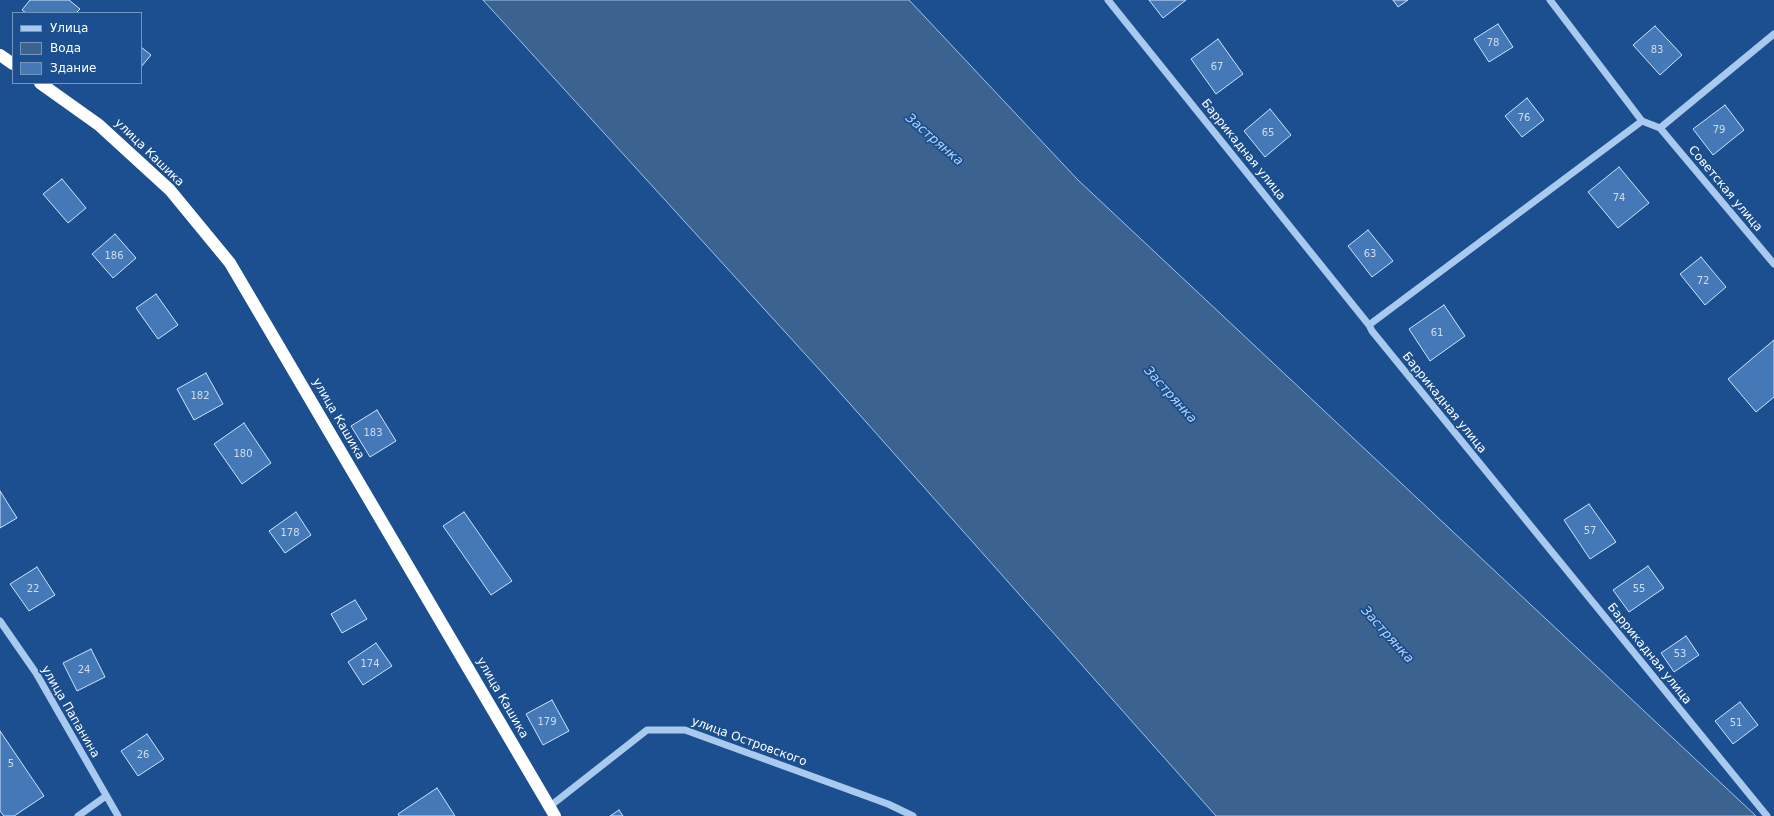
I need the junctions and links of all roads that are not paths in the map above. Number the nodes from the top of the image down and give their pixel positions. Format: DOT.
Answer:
graph roads {
  1 [pos="1108,0"];
  2 [pos="1550,0"];
  3 [pos="1774,34"];
  4 [pos="0,55"];
  5 [pos="12,63"];
  6 [pos="41,84"];
  7 [pos="1642,121"];
  8 [pos="1660,128"];
  9 [pos="1774,264"];
  10 [pos="1369,325"];
  11 [pos="0,621"];
  12 [pos="106,796"];
  13 [pos="552,811"];
  14 [pos="78,816"];
  15 [pos="118,816"];
  16 [pos="913,816"];
  17 [pos="1767,816"];
  1 -- 10 [label="street, Баррикадная улица"];
  2 -- 7 [label="street"];
  3 -- 8 [label="street"];
  4 -- 5 [label="highway"];
  6 -- 13 [label="highway, улица Кашика"];
  7 -- 8 [label="street, Советская улица"];
  7 -- 10 [label="street"];
  8 -- 9 [label="street, Советская улица"];
  10 -- 17 [label="street, Баррикадная улица"];
  11 -- 12 [label="street, улица Папанина"];
  12 -- 14 [label="street"];
  12 -- 15 [label="street, улица Папанина"];
  13 -- 16 [label="street, улица Островского"];
}
